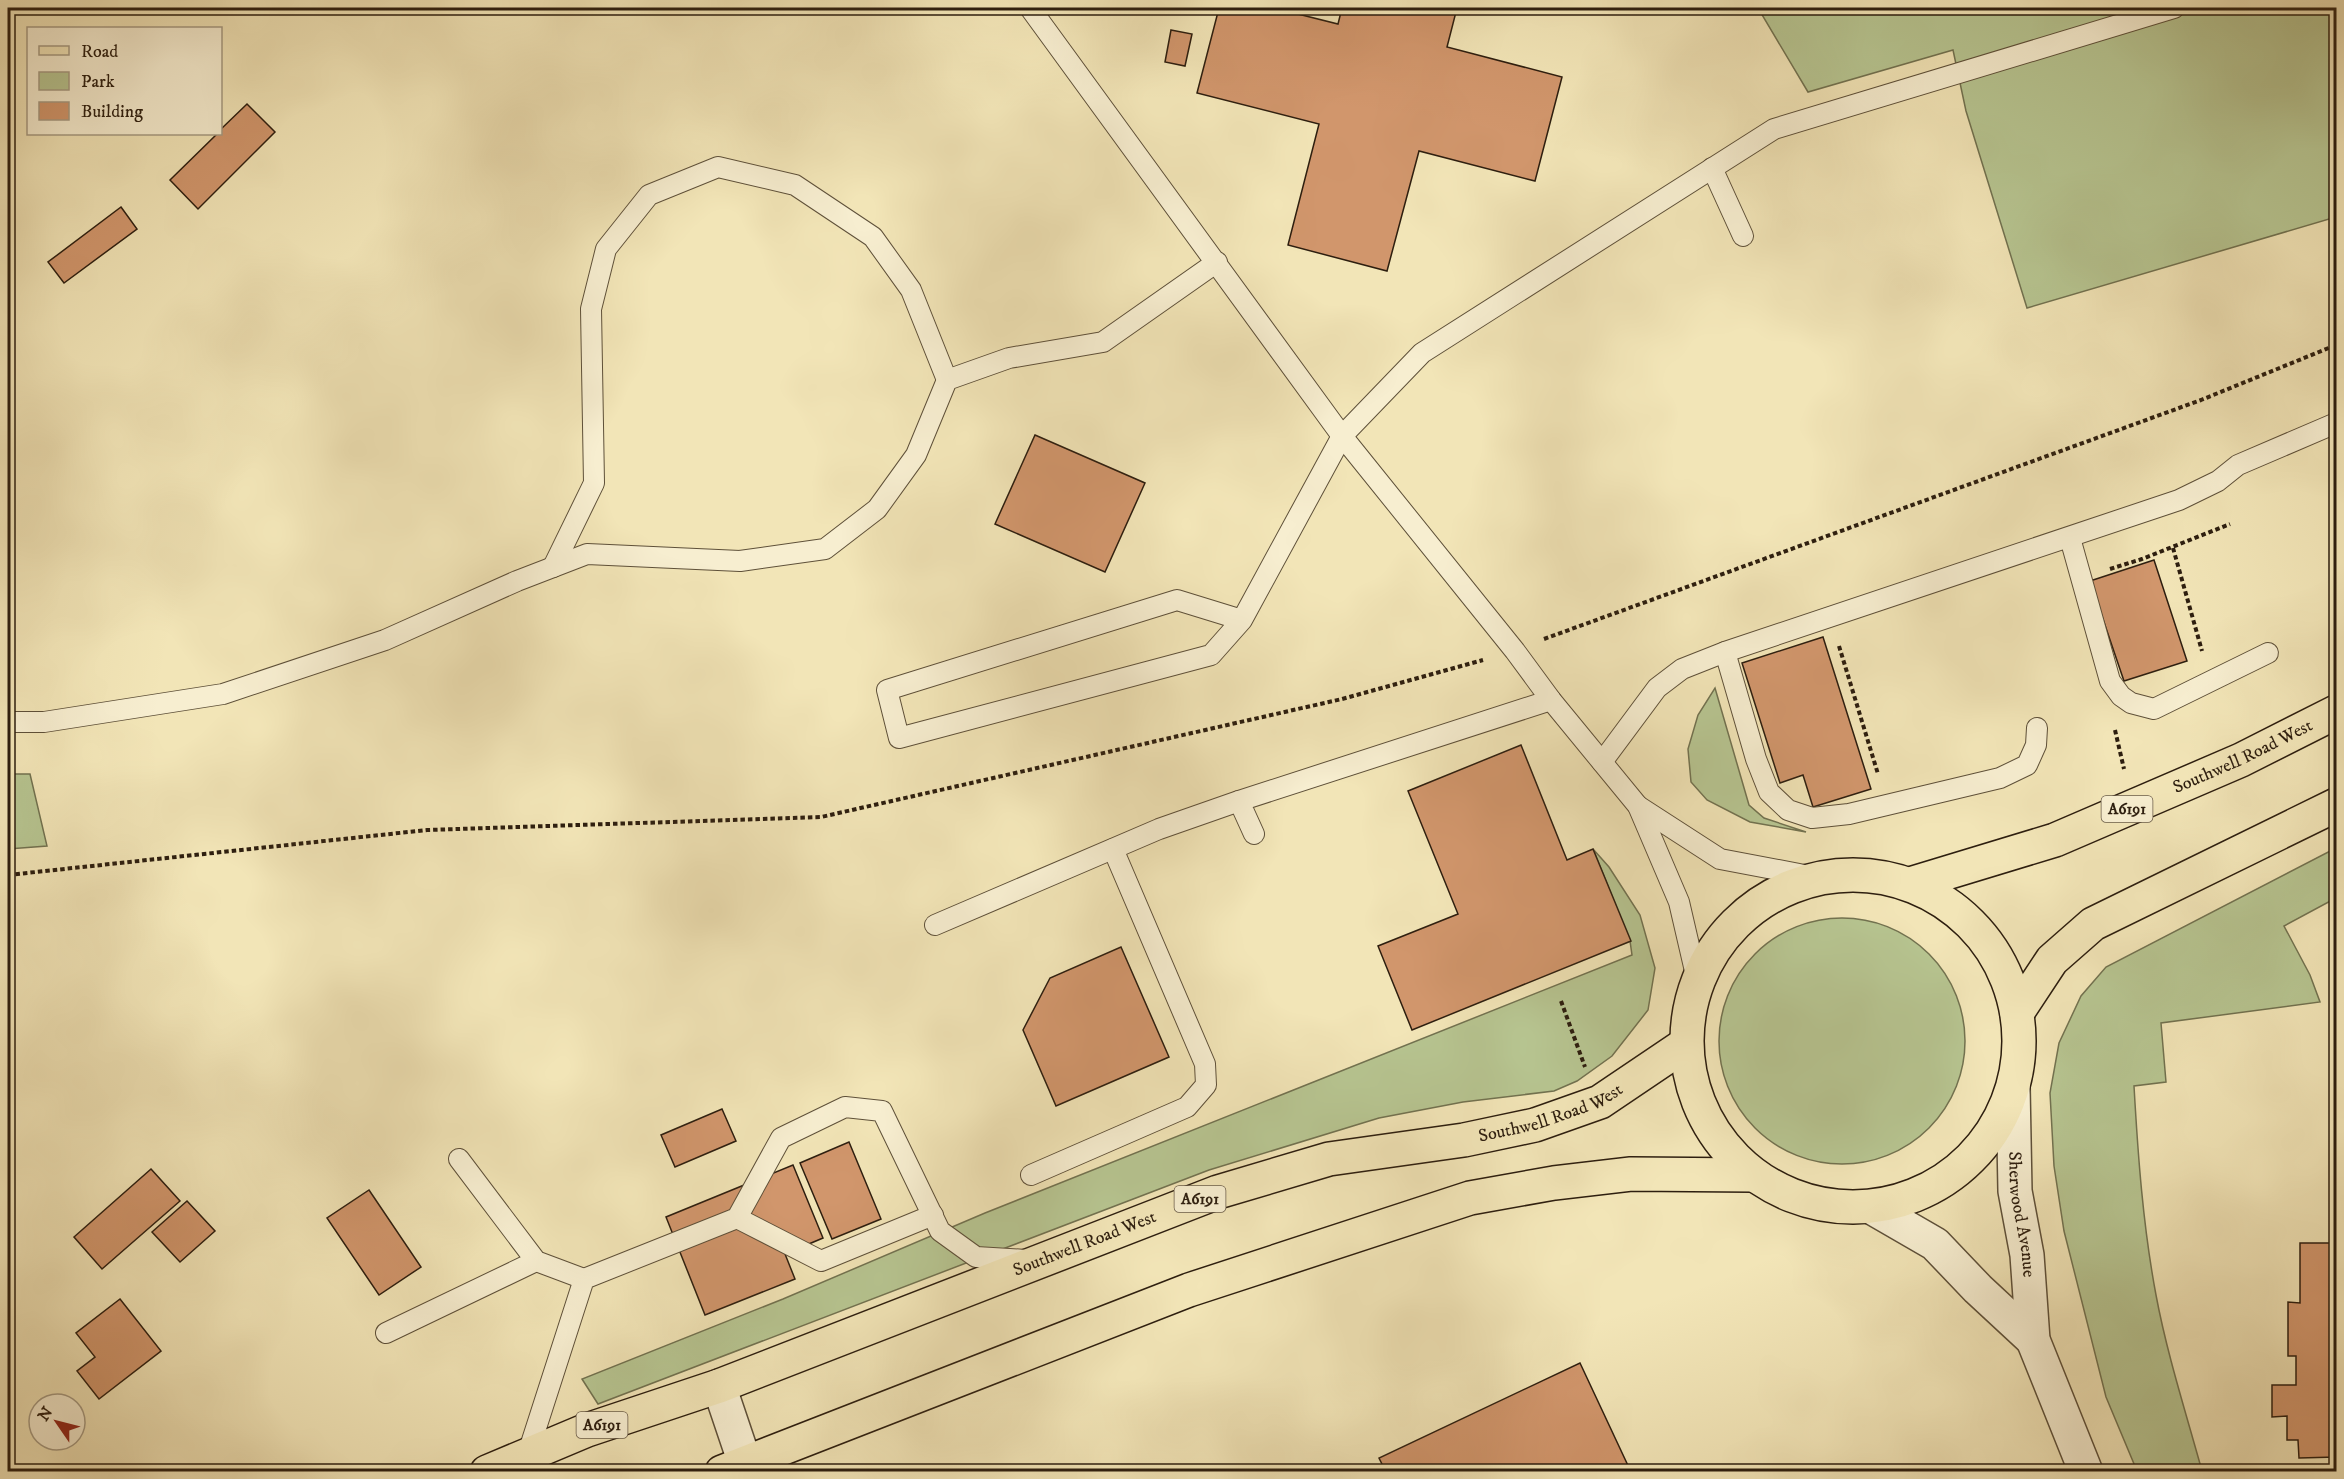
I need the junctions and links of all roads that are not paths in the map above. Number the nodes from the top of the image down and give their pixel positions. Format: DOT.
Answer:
graph roads {
  1 [pos="1030,8"];
  2 [pos="2174,8"];
  3 [pos="1712,168"];
  4 [pos="1743,236"];
  5 [pos="1216,262"];
  6 [pos="947,380"];
  7 [pos="2337,423"];
  8 [pos="1342,436"];
  9 [pos="2070,538"];
  10 [pos="553,567"];
  11 [pos="1242,621"];
  12 [pos="1725,651"];
  13 [pos="2268,653"];
  14 [pos="1551,700"];
  15 [pos="2337,712"];
  16 [pos="8,723"];
  17 [pos="2037,728"];
  18 [pos="1602,762"];
  19 [pos="1239,801"];
  20 [pos="2337,805"];
  21 [pos="1638,806"];
  22 [pos="1254,834"];
  23 [pos="1113,849"];
  24 [pos="1820,878"];
  25 [pos="1910,884"];
  26 [pos="935,925"];
  27 [pos="1698,984"];
  28 [pos="2017,1013"];
  29 [pos="1686,1044"];
  30 [pos="2013,1087"];
  31 [pos="459,1159"];
  32 [pos="1031,1174"];
  33 [pos="1753,1175"];
  34 [pos="1871,1207"];
  35 [pos="933,1215"];
  36 [pos="737,1218"];
  37 [pos="536,1261"];
  38 [pos="1042,1261"];
  39 [pos="584,1279"];
  40 [pos="386,1333"];
  41 [pos="2033,1340"];
  42 [pos="719,1386"];
  43 [pos="527,1456"];
  44 [pos="738,1469"];
  45 [pos="487,1472"];
  46 [pos="2086,1472"];
  1 -- 5 [label="lane"];
  2 -- 3 [label="lane"];
  3 -- 4 [label="lane"];
  3 -- 8 [label="lane"];
  5 -- 6 [label="lane"];
  5 -- 8 [label="lane"];
  6 -- 10 [label="lane"];
  6 -- 10 [label="lane"];
  7 -- 9 [label="lane"];
  8 -- 11 [label="lane"];
  8 -- 14 [label="lane"];
  9 -- 12 [label="lane"];
  9 -- 13 [label="lane"];
  10 -- 16 [label="lane"];
  11 -- 11 [label="lane"];
  12 -- 17 [label="lane"];
  12 -- 18 [label="lane"];
  14 -- 18 [label="lane"];
  14 -- 19 [label="lane"];
  15 -- 25 [label="main road, Southwell Road West / A6191"];
  18 -- 21 [label="lane"];
  19 -- 22 [label="lane"];
  19 -- 23 [label="lane"];
  20 -- 28 [label="main road"];
  21 -- 24 [label="lane"];
  21 -- 27 [label="lane"];
  23 -- 26 [label="lane"];
  23 -- 32 [label="lane"];
  24 -- 25 [label="main road"];
  24 -- 27 [label="main road"];
  25 -- 28 [label="main road"];
  27 -- 29 [label="main road"];
  28 -- 30 [label="main road"];
  29 -- 33 [label="main road"];
  29 -- 38 [label="main road, Southwell Road West / A6191"];
  30 -- 34 [label="main road"];
  30 -- 41 [label="street, Sherwood Avenue"];
  31 -- 37 [label="lane"];
  33 -- 34 [label="main road"];
  33 -- 44 [label="main road"];
  34 -- 41 [label="street, Sherwood Avenue"];
  35 -- 36 [label="lane"];
  35 -- 36 [label="lane"];
  35 -- 38 [label="lane"];
  36 -- 39 [label="lane"];
  37 -- 39 [label="lane"];
  37 -- 40 [label="lane"];
  38 -- 42 [label="main road, Southwell Road West / A6191"];
  39 -- 43 [label="lane"];
  41 -- 46 [label="street, Sherwood Avenue"];
  42 -- 43 [label="main road, Southwell Road West / A6191"];
  42 -- 44 [label="street"];
  43 -- 45 [label="main road, Southwell Road West / A6191"];
}
